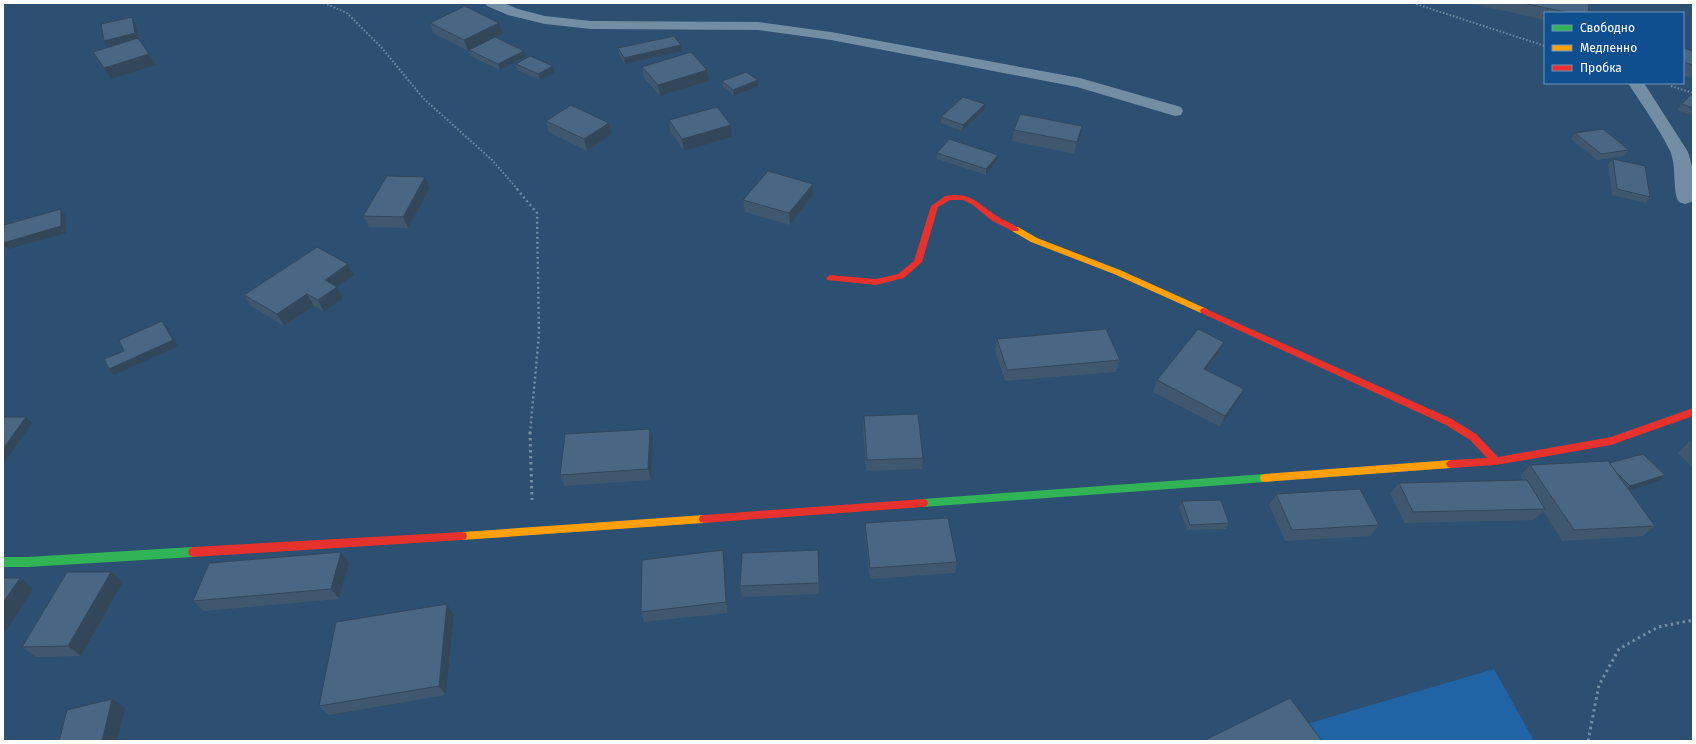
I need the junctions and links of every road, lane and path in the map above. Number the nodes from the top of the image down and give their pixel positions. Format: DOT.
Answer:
graph roads {
  1 [pos="324,3"];
  2 [pos="492,3"];
  3 [pos="1414,3"];
  4 [pos="1544,46"];
  5 [pos="1637,84"];
  6 [pos="1668,85"];
  7 [pos="1693,93"];
  8 [pos="1175,111"];
  9 [pos="1685,198"];
  10 [pos="830,278"];
  11 [pos="1693,412"];
  12 [pos="1496,461"];
  13 [pos="534,532"];
  14 [pos="3,562"];
  15 [pos="1693,620"];
  16 [pos="1588,741"];
  1 -- 13 [label="path"];
  2 -- 8 [label="street"];
  3 -- 4 [label="path"];
  5 -- 9 [label="street"];
  6 -- 7 [label="path"];
  10 -- 12 [label="street"];
  11 -- 12 [label="street"];
  12 -- 13 [label="street"];
  13 -- 14 [label="street"];
  15 -- 16 [label="path"];
}
